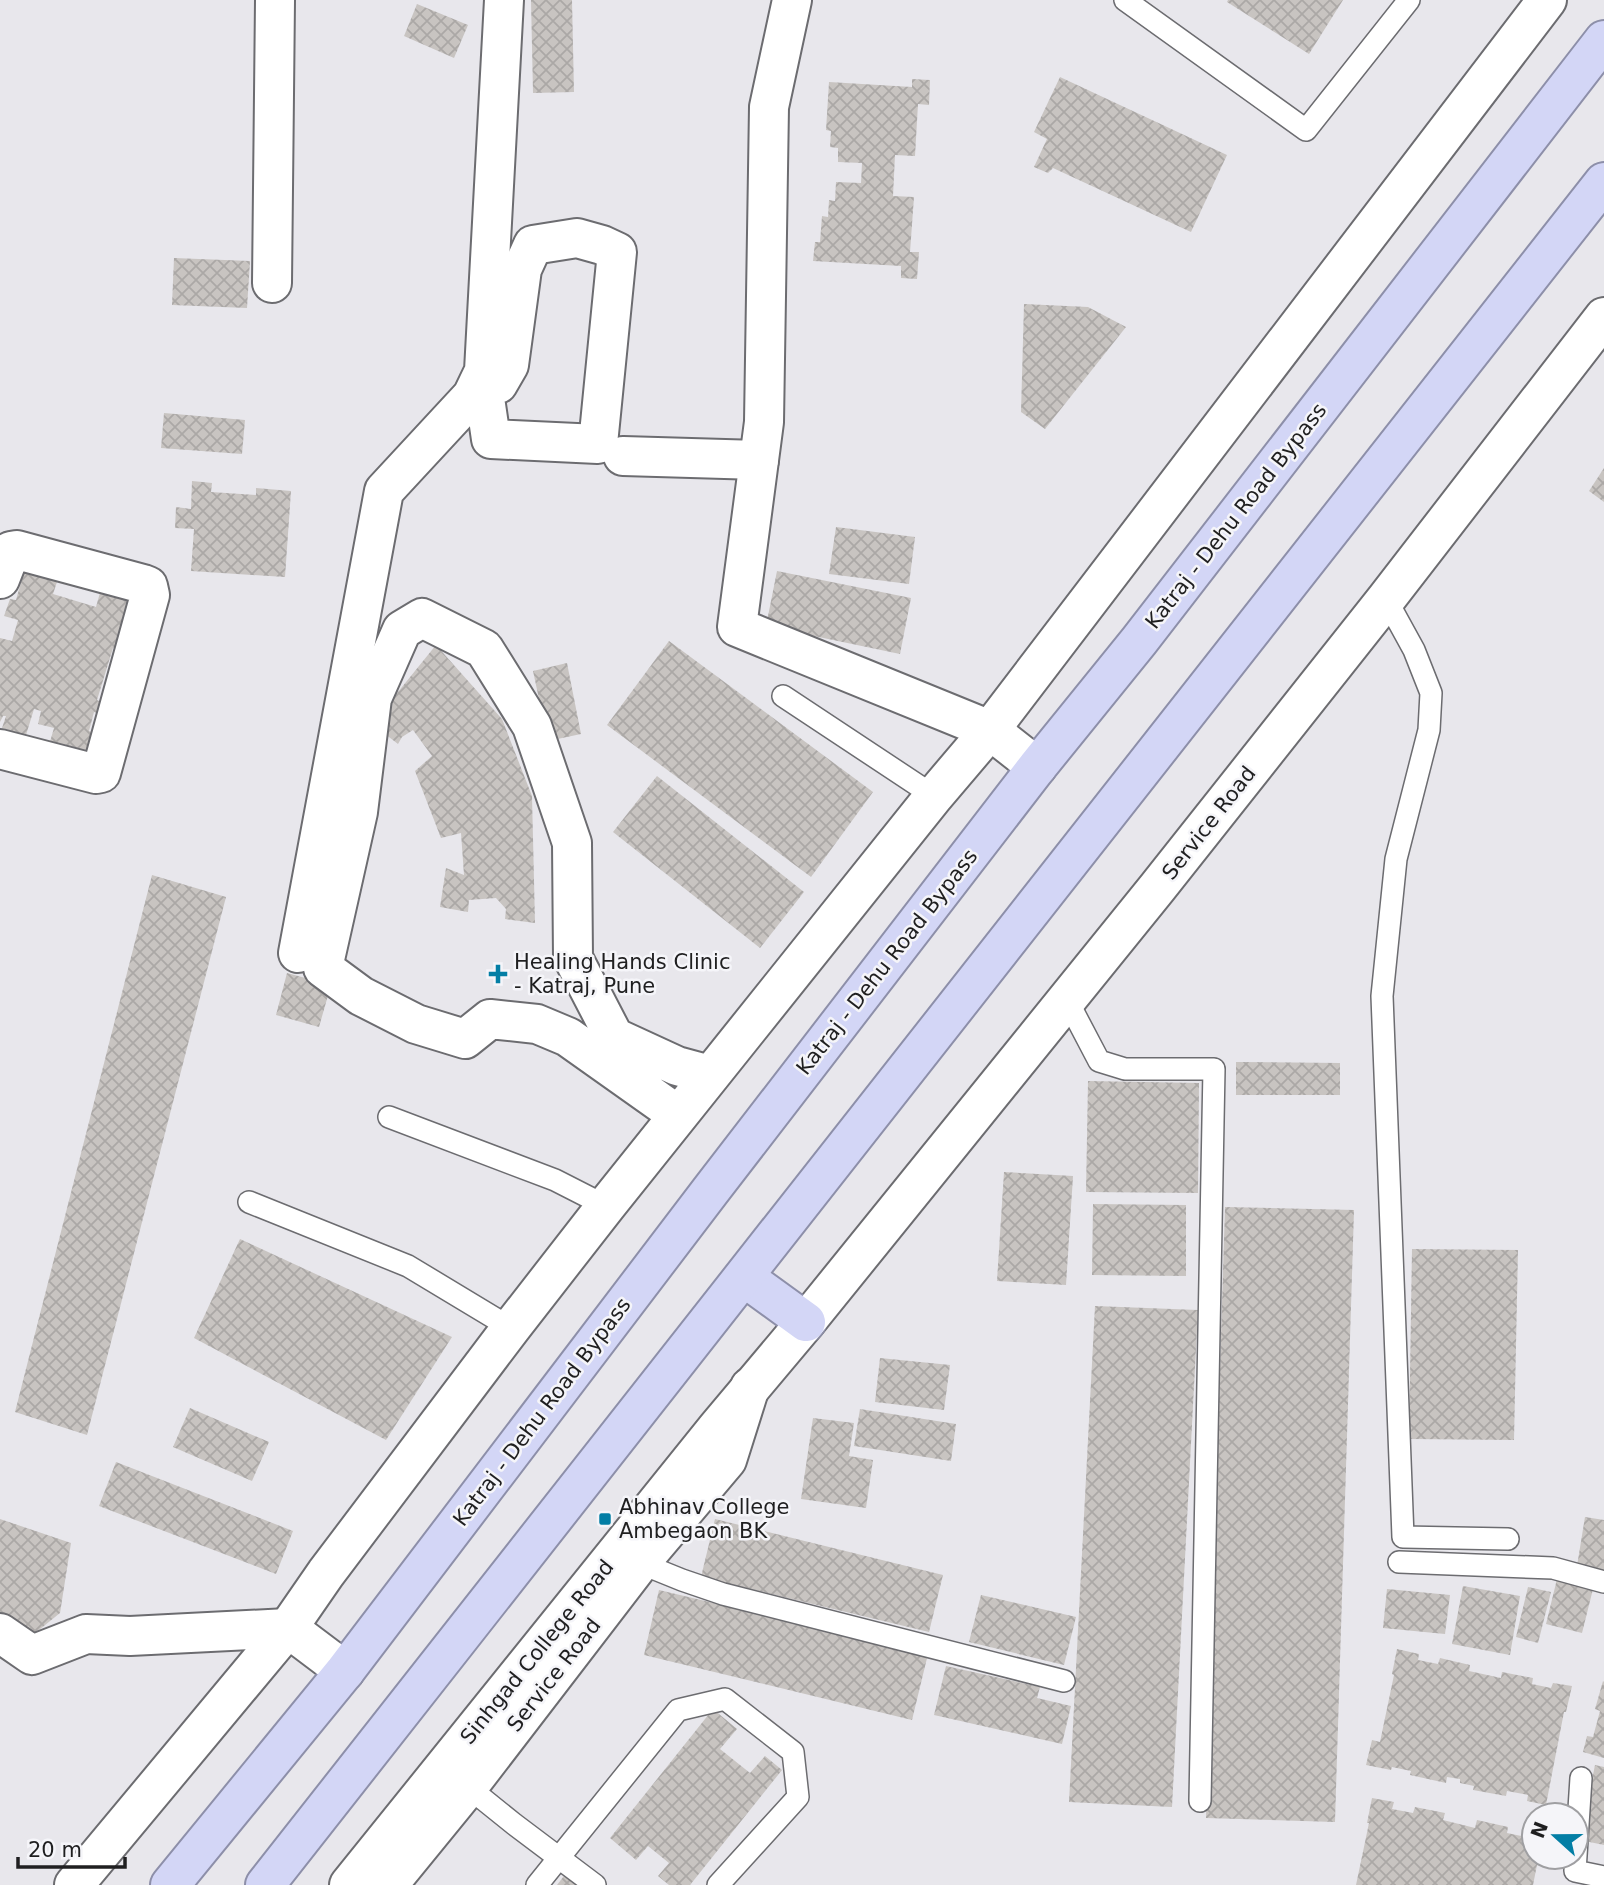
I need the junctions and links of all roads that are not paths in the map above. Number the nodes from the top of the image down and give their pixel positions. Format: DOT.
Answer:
graph roads {
  1 [pos="275,0"];
  2 [pos="504,0"];
  3 [pos="792,0"];
  4 [pos="1125,0"];
  5 [pos="1409,0"];
  6 [pos="1547,0"];
  7 [pos="1604,40"];
  8 [pos="1604,182"];
  9 [pos="272,283"];
  10 [pos="1604,317"];
  11 [pos="479,400"];
  12 [pos="623,456"];
  13 [pos="759,460"];
  14 [pos="0,579"];
  15 [pos="1386,598"];
  16 [pos="783,695"];
  17 [pos="989,730"];
  18 [pos="0,749"];
  19 [pos="1037,767"];
  20 [pos="934,796"];
  21 [pos="298,953"];
  22 [pos="1066,1000"];
  23 [pos="710,1075"];
  24 [pos="678,1115"];
  25 [pos="389,1117"];
  26 [pos="250,1202"];
  27 [pos="606,1206"];
  28 [pos="744,1277"];
  29 [pos="806,1322"];
  30 [pos="511,1328"];
  31 [pos="750,1387"];
  32 [pos="1508,1539"];
  33 [pos="1399,1562"];
  34 [pos="640,1563"];
  35 [pos="1604,1582"];
  36 [pos="288,1628"];
  37 [pos="0,1633"];
  38 [pos="345,1671"];
  39 [pos="1064,1681"];
  40 [pos="1581,1778"];
  41 [pos="468,1787"];
  42 [pos="1200,1801"];
  43 [pos="560,1857"];
  44 [pos="1604,1877"];
  45 [pos="74,1885"];
  46 [pos="170,1885"];
  47 [pos="265,1885"];
  48 [pos="349,1885"];
  49 [pos="388,1885"];
  50 [pos="537,1885"];
  51 [pos="595,1885"];
  52 [pos="718,1885"];
  1 -- 9 [label="street"];
  2 -- 11 [label="street"];
  3 -- 13 [label="street"];
  4 -- 5 [label="lane"];
  6 -- 17 [label="street"];
  7 -- 19 [label="highway, Katraj - Dehu Road Bypass"];
  8 -- 28 [label="highway"];
  10 -- 15 [label="street, Service Road"];
  11 -- 11 [label="street"];
  11 -- 21 [label="street"];
  12 -- 13 [label="street"];
  13 -- 17 [label="street"];
  14 -- 18 [label="street"];
  15 -- 22 [label="street, Service Road"];
  15 -- 32 [label="lane"];
  16 -- 20 [label="lane"];
  17 -- 19 [label="street"];
  17 -- 20 [label="street"];
  19 -- 38 [label="highway, Katraj - Dehu Road Bypass"];
  20 -- 23 [label="street"];
  22 -- 29 [label="street, Service Road"];
  22 -- 42 [label="lane"];
  23 -- 24 [label="street"];
  23 -- 24 [label="street"];
  24 -- 27 [label="street"];
  25 -- 27 [label="lane"];
  26 -- 30 [label="lane"];
  27 -- 30 [label="street"];
  28 -- 29 [label="highway"];
  28 -- 47 [label="highway"];
  29 -- 31 [label="street, Sinhgad College Road"];
  30 -- 36 [label="street"];
  31 -- 34 [label="street, Service Road"];
  31 -- 48 [label="street, Sinhgad College Road"];
  33 -- 35 [label="lane"];
  34 -- 39 [label="lane"];
  34 -- 41 [label="street, Service Road"];
  36 -- 37 [label="street"];
  36 -- 38 [label="street"];
  36 -- 45 [label="street"];
  38 -- 46 [label="highway, Katraj - Dehu Road Bypass"];
  40 -- 44 [label="lane"];
  41 -- 43 [label="lane"];
  41 -- 49 [label="street, Service Road"];
  43 -- 50 [label="lane"];
  43 -- 51 [label="lane"];
  43 -- 52 [label="lane"];
}
